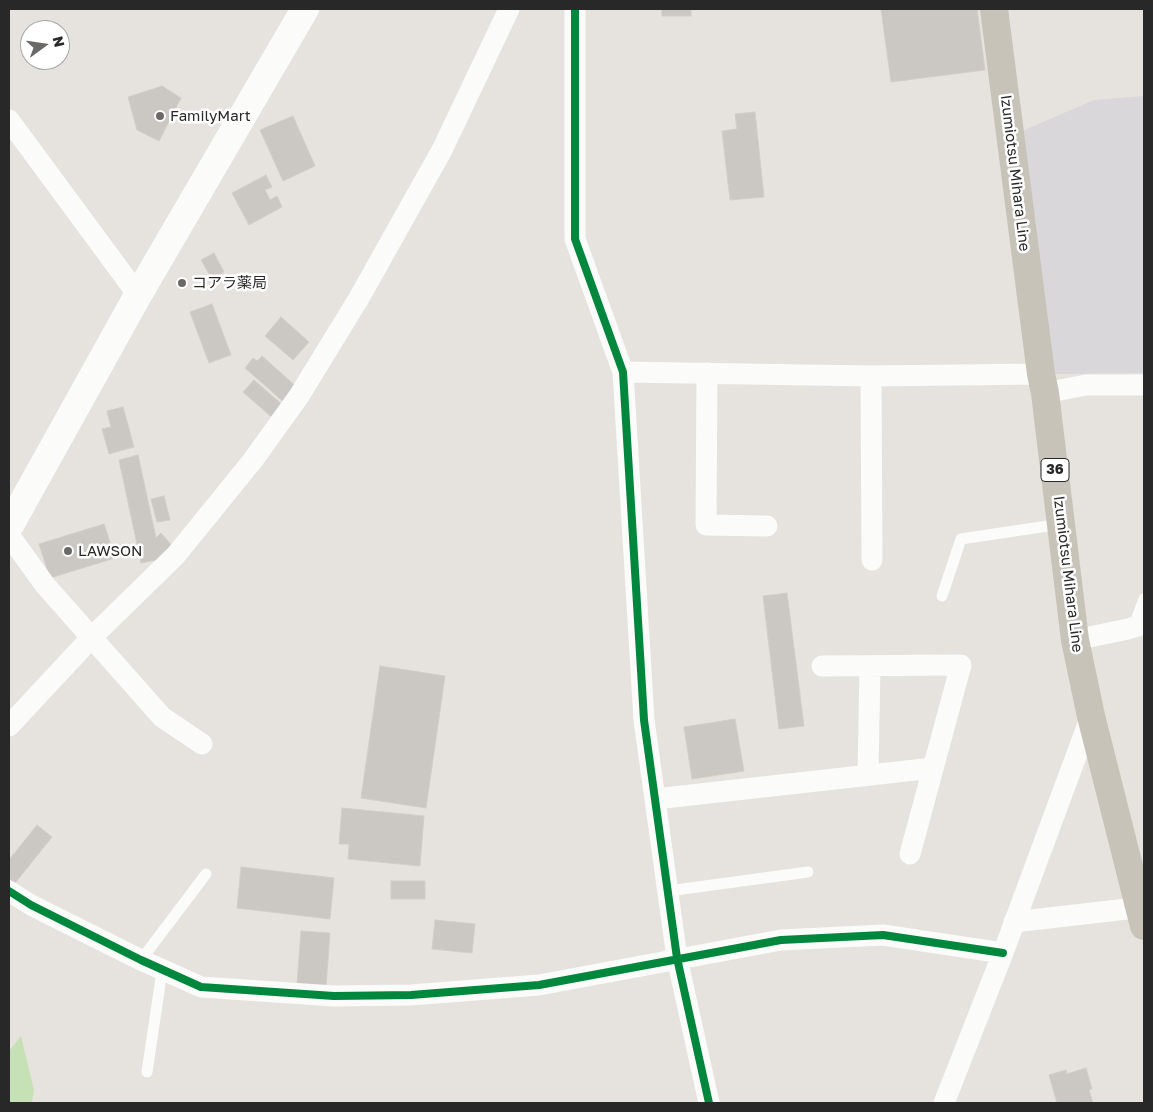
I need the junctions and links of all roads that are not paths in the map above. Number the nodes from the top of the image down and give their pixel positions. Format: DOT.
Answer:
graph roads {
  1 [pos="305,9"];
  2 [pos="509,9"];
  3 [pos="575,9"];
  4 [pos="994,9"];
  5 [pos="9,120"];
  6 [pos="138,295"];
  7 [pos="623,372"];
  8 [pos="707,373"];
  9 [pos="871,376"];
  10 [pos="1043,384"];
  11 [pos="1144,385"];
  12 [pos="1061,524"];
  13 [pos="767,526"];
  14 [pos="9,527"];
  15 [pos="9,535"];
  16 [pos="872,560"];
  17 [pos="942,596"];
  18 [pos="1144,599"];
  19 [pos="1139,625"];
  20 [pos="92,637"];
  21 [pos="1075,640"];
  22 [pos="822,666"];
  23 [pos="870,666"];
  24 [pos="1091,716"];
  25 [pos="9,726"];
  26 [pos="202,744"];
  27 [pos="932,768"];
  28 [pos="868,775"];
  29 [pos="655,798"];
  30 [pos="910,854"];
  31 [pos="808,872"];
  32 [pos="206,874"];
  33 [pos="9,891"];
  34 [pos="668,891"];
  35 [pos="1143,914"];
  36 [pos="1014,922"];
  37 [pos="1003,953"];
  38 [pos="677,958"];
  39 [pos="141,960"];
  40 [pos="162,971"];
  41 [pos="147,1072"];
  42 [pos="709,1103"];
  43 [pos="944,1103"];
  1 -- 6 [label="street"];
  2 -- 20 [label="street"];
  3 -- 7 [label="street"];
  4 -- 10 [label="main road, Izumiotsu Mihara Line / 36"];
  5 -- 6 [label="street"];
  6 -- 14 [label="street"];
  7 -- 8 [label="street"];
  7 -- 29 [label="street"];
  8 -- 9 [label="street"];
  8 -- 13 [label="street"];
  9 -- 10 [label="street"];
  9 -- 16 [label="street"];
  10 -- 11 [label="street"];
  10 -- 12 [label="main road, Izumiotsu Mihara Line / 36"];
  12 -- 17 [label="lane"];
  12 -- 21 [label="main road, Izumiotsu Mihara Line / 36"];
  15 -- 20 [label="street"];
  18 -- 19 [label="lane"];
  19 -- 21 [label="street"];
  20 -- 25 [label="street"];
  20 -- 26 [label="street"];
  21 -- 24 [label="main road, Izumiotsu Mihara Line / 36"];
  22 -- 23 [label="street"];
  23 -- 27 [label="street"];
  23 -- 28 [label="street"];
  24 -- 35 [label="main road, Izumiotsu Mihara Line / 36"];
  24 -- 36 [label="street"];
  27 -- 28 [label="street"];
  27 -- 30 [label="street"];
  28 -- 29 [label="street"];
  29 -- 34 [label="street"];
  31 -- 34 [label="lane"];
  32 -- 39 [label="lane"];
  33 -- 39 [label="street"];
  34 -- 38 [label="street"];
  35 -- 36 [label="street"];
  36 -- 37 [label="street"];
  37 -- 38 [label="street"];
  37 -- 43 [label="street"];
  38 -- 40 [label="street"];
  38 -- 42 [label="street"];
  39 -- 40 [label="street"];
  40 -- 41 [label="lane"];
}
